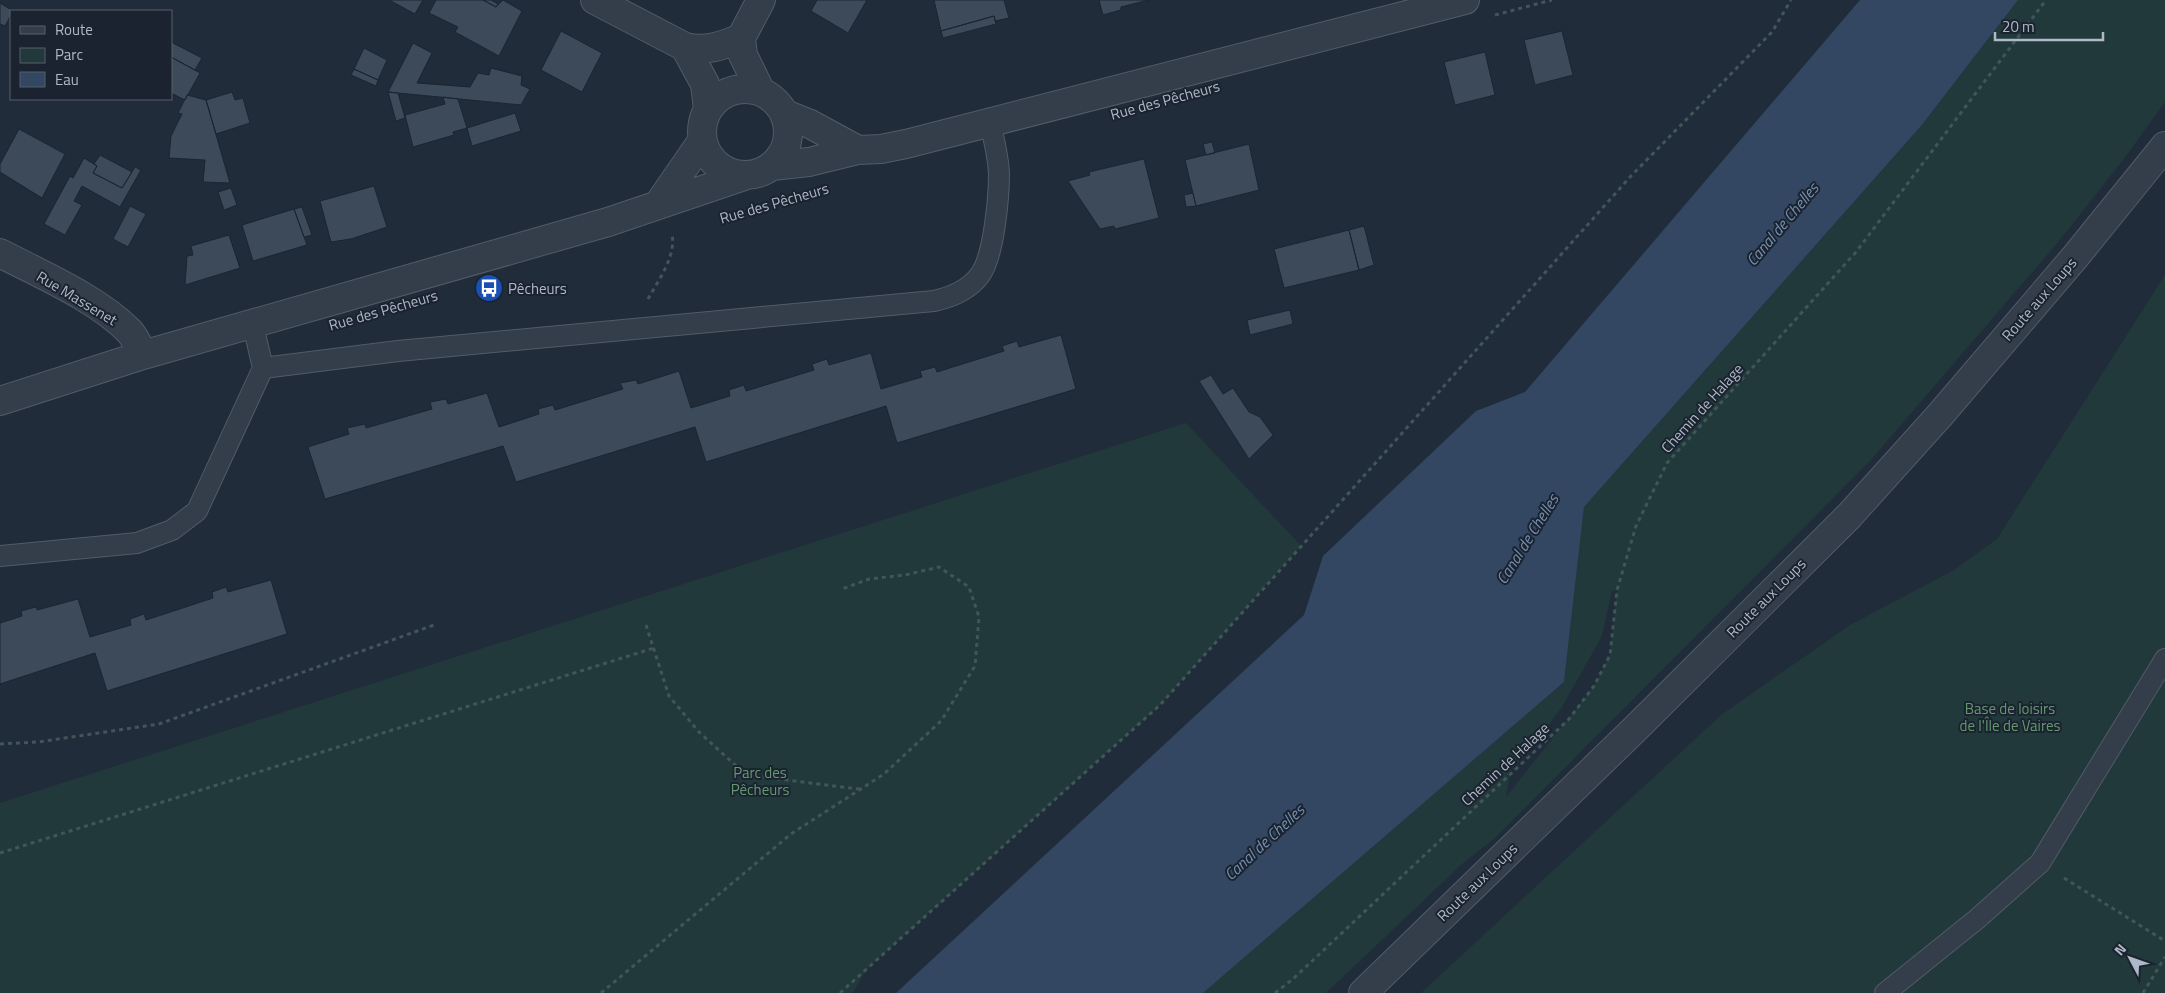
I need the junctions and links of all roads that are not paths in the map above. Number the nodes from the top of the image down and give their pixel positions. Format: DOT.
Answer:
graph roads {
  1 [pos="595,0"];
  2 [pos="761,0"];
  3 [pos="1465,0"];
  4 [pos="741,38"];
  5 [pos="685,48"];
  6 [pos="761,92"];
  7 [pos="708,110"];
  8 [pos="785,114"];
  9 [pos="990,123"];
  10 [pos="2165,136"];
  11 [pos="702,141"];
  12 [pos="2165,146"];
  13 [pos="858,150"];
  14 [pos="772,166"];
  15 [pos="744,176"];
  16 [pos="2140,176"];
  17 [pos="658,205"];
  18 [pos="0,253"];
  19 [pos="253,325"];
  20 [pos="143,355"];
  21 [pos="263,368"];
  22 [pos="0,401"];
  23 [pos="0,556"];
  24 [pos="2165,658"];
  25 [pos="1363,993"];
  26 [pos="1885,993"];
  1 -- 5 [label="street"];
  2 -- 4 [label="street"];
  3 -- 9 [label="street, Rue des Pêcheurs"];
  4 -- 5 [label="street"];
  4 -- 6 [label="street"];
  5 -- 7 [label="street"];
  6 -- 7 [label="street"];
  6 -- 8 [label="street"];
  7 -- 11 [label="street"];
  8 -- 13 [label="street"];
  8 -- 14 [label="street"];
  9 -- 13 [label="street, Rue des Pêcheurs"];
  9 -- 21 [label="lane"];
  10 -- 16 [label="street"];
  11 -- 15 [label="street"];
  11 -- 17 [label="street"];
  12 -- 16 [label="street"];
  13 -- 14 [label="street, Rue des Pêcheurs"];
  14 -- 15 [label="street"];
  15 -- 17 [label="street, Rue des Pêcheurs"];
  16 -- 25 [label="street, Route aux Loups"];
  17 -- 19 [label="street, Rue des Pêcheurs"];
  18 -- 20 [label="street, Rue Massenet"];
  19 -- 20 [label="street, Rue des Pêcheurs"];
  19 -- 21 [label="lane"];
  20 -- 22 [label="street, Rue des Pêcheurs"];
  21 -- 23 [label="lane"];
  24 -- 26 [label="lane"];
}
